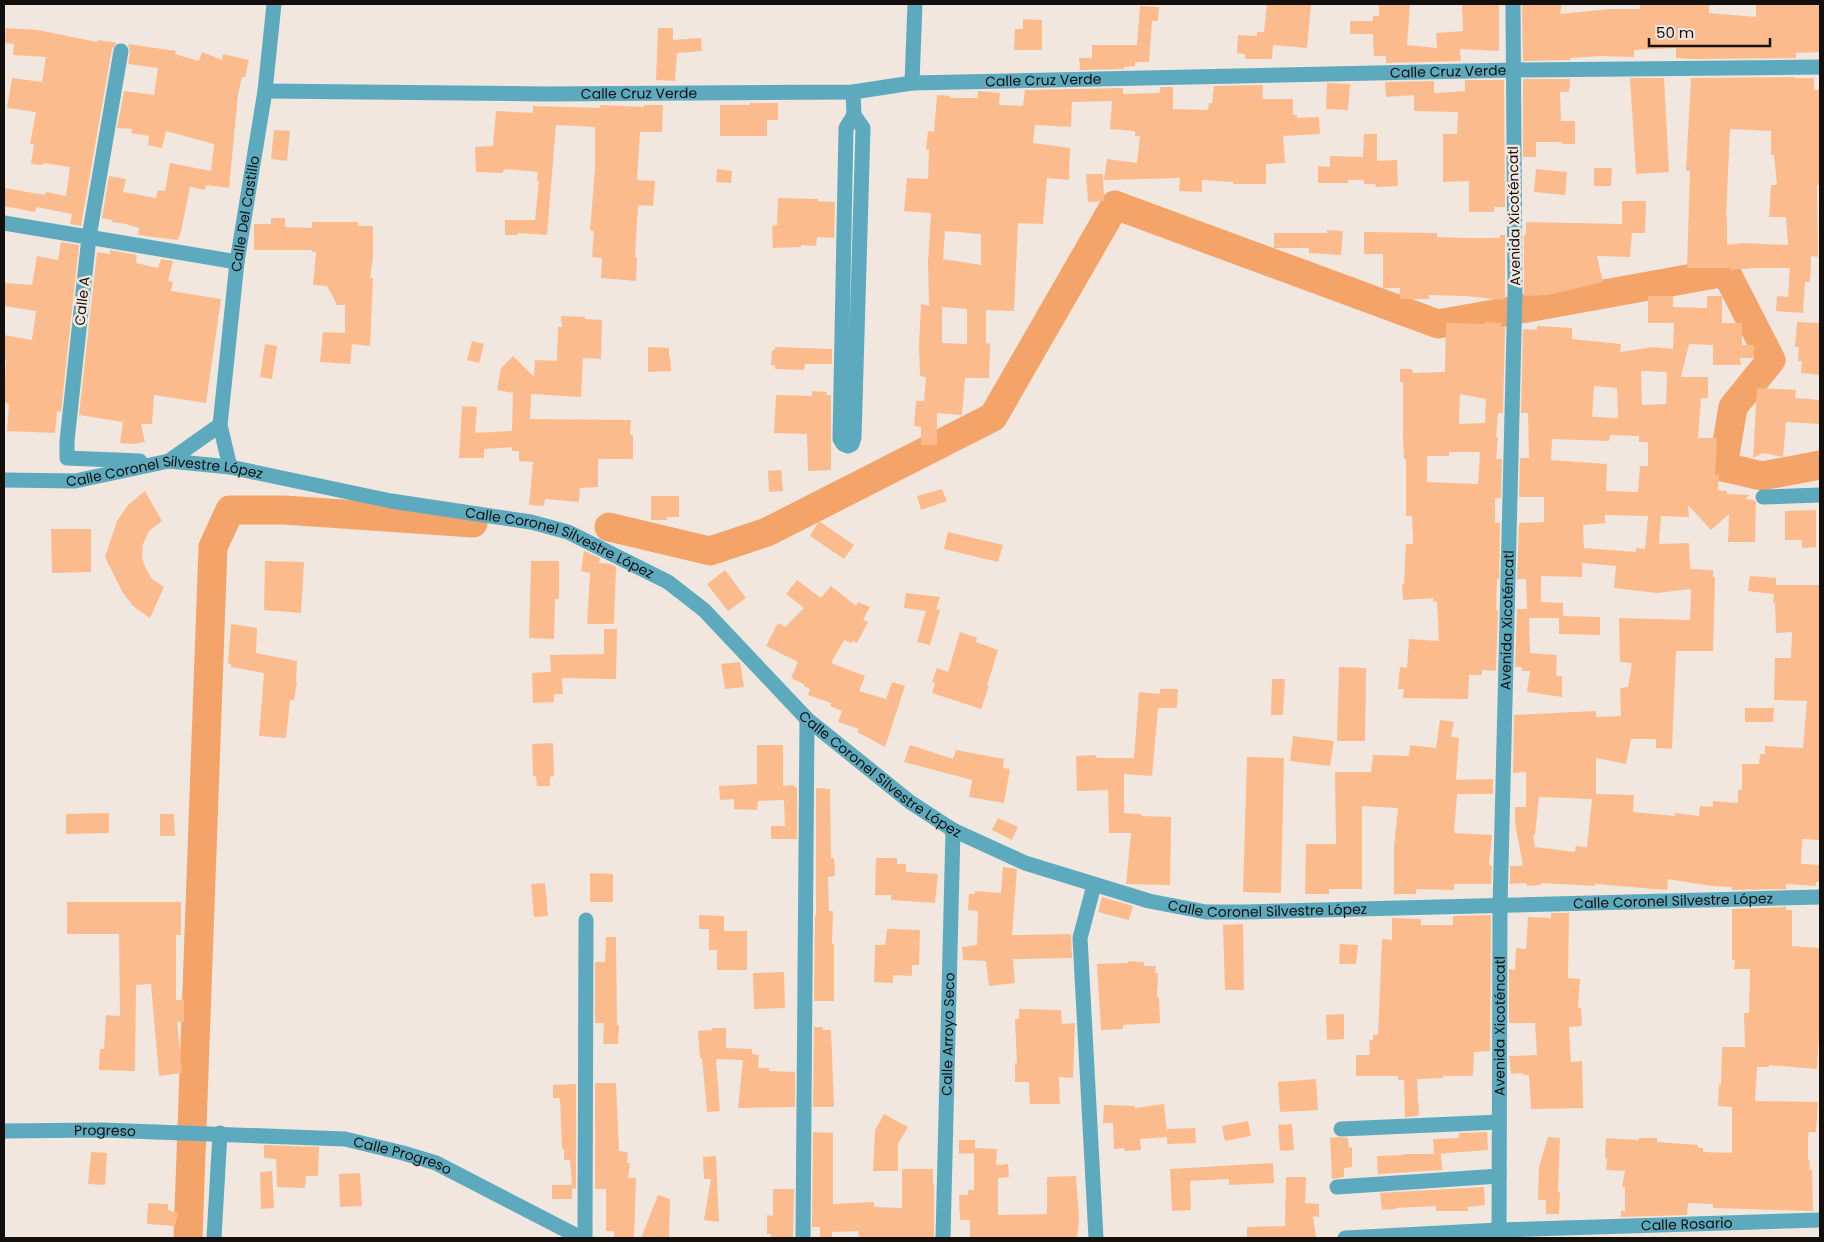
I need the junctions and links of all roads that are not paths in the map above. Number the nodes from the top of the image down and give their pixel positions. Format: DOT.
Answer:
graph roads {
  1 [pos="274,4"];
  2 [pos="915,4"];
  3 [pos="1513,4"];
  4 [pos="121,51"];
  5 [pos="1820,67"];
  6 [pos="1513,70"];
  7 [pos="912,83"];
  8 [pos="265,91"];
  9 [pos="853,92"];
  10 [pos="854,114"];
  11 [pos="4,223"];
  12 [pos="89,236"];
  13 [pos="237,262"];
  14 [pos="220,425"];
  15 [pos="165,462"];
  16 [pos="230,467"];
  17 [pos="4,480"];
  18 [pos="1820,495"];
  19 [pos="1763,497"];
  20 [pos="807,719"];
  21 [pos="953,830"];
  22 [pos="1094,885"];
  23 [pos="1820,897"];
  24 [pos="1500,907"];
  25 [pos="586,920"];
  26 [pos="1499,1122"];
  27 [pos="1341,1129"];
  28 [pos="4,1131"];
  29 [pos="214,1133"];
  30 [pos="1499,1176"];
  31 [pos="1336,1188"];
  32 [pos="1820,1220"];
  33 [pos="1498,1234"];
  34 [pos="214,1238"];
  35 [pos="583,1238"];
  36 [pos="803,1238"];
  37 [pos="943,1238"];
  38 [pos="1096,1238"];
  39 [pos="1345,1238"];
  1 -- 8 [label="street, Calle Del Castillo"];
  2 -- 7 [label="street"];
  3 -- 6 [label="street, Avenida Xicoténcatl"];
  4 -- 12 [label="street, Calle A"];
  5 -- 6 [label="street, Calle Cruz Verde"];
  6 -- 7 [label="street, Calle Cruz Verde"];
  6 -- 24 [label="street, Avenida Xicoténcatl"];
  7 -- 9 [label="street, Calle Cruz Verde"];
  8 -- 9 [label="street, Calle Cruz Verde"];
  8 -- 13 [label="street, Calle Del Castillo"];
  9 -- 10 [label="street"];
  10 -- 10 [label="street"];
  11 -- 12 [label="street"];
  12 -- 13 [label="street"];
  12 -- 15 [label="street, Calle A"];
  13 -- 14 [label="street, Calle Del Castillo"];
  14 -- 15 [label="street"];
  14 -- 16 [label="street, Calle Del Castillo"];
  15 -- 16 [label="street, Calle Coronel Silvestre López"];
  15 -- 17 [label="street, Calle Coronel Silvestre López"];
  16 -- 20 [label="street, Calle Coronel Silvestre López"];
  18 -- 19 [label="street"];
  20 -- 21 [label="street, Calle Coronel Silvestre López"];
  20 -- 36 [label="street"];
  21 -- 22 [label="street, Calle Coronel Silvestre López"];
  21 -- 37 [label="street, Calle Arroyo Seco"];
  22 -- 24 [label="street, Calle Coronel Silvestre López"];
  22 -- 38 [label="street"];
  23 -- 24 [label="street, Calle Coronel Silvestre López"];
  24 -- 26 [label="street, Avenida Xicoténcatl"];
  25 -- 35 [label="street"];
  26 -- 27 [label="street"];
  26 -- 30 [label="street, Avenida Xicoténcatl"];
  28 -- 29 [label="street, Progreso"];
  29 -- 34 [label="street"];
  29 -- 35 [label="street, Calle Progreso"];
  30 -- 31 [label="street"];
  30 -- 33 [label="street, Avenida Xicoténcatl"];
  32 -- 33 [label="street, Calle Rosario"];
  33 -- 39 [label="street, Calle Rosario"];
}
